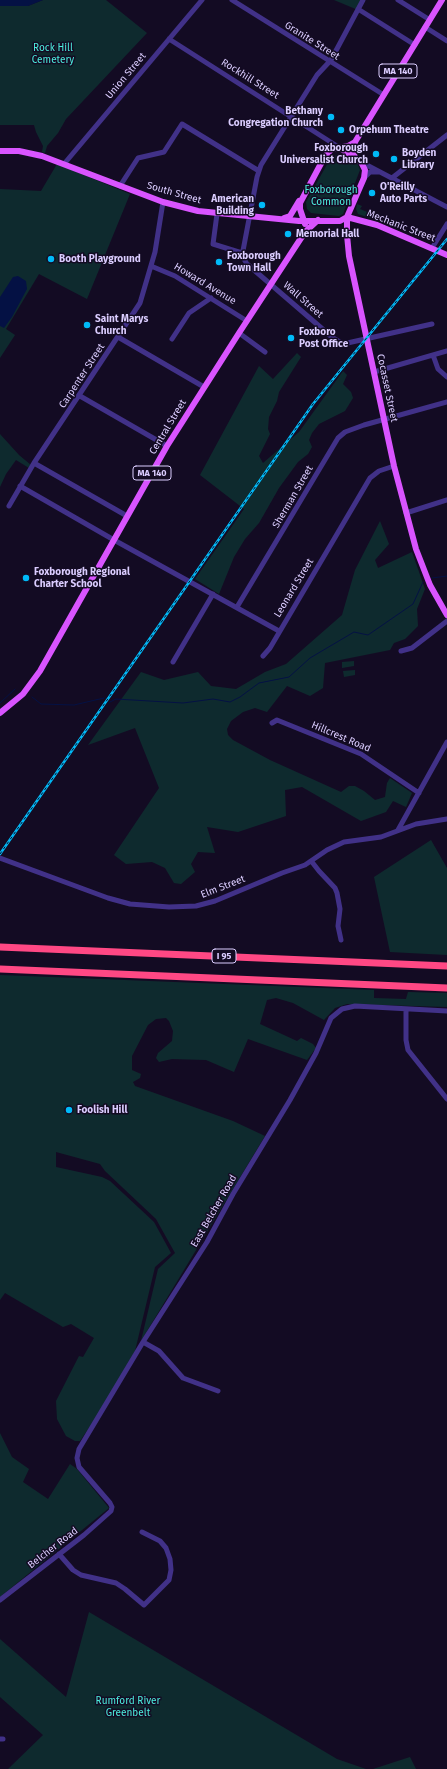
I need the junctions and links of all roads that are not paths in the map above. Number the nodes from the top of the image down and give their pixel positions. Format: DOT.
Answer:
graph roads {
  1 [pos="202,0"];
  2 [pos="232,0"];
  3 [pos="363,0"];
  4 [pos="398,0"];
  5 [pos="442,0"];
  6 [pos="358,9"];
  7 [pos="430,20"];
  8 [pos="425,27"];
  9 [pos="168,39"];
  10 [pos="447,41"];
  11 [pos="415,45"];
  12 [pos="328,62"];
  13 [pos="384,95"];
  14 [pos="291,116"];
  15 [pos="447,135"];
  16 [pos="355,142"];
  17 [pos="340,148"];
  18 [pos="0,151"];
  19 [pos="358,160"];
  20 [pos="64,164"];
  21 [pos="258,171"];
  22 [pos="381,173"];
  23 [pos="364,178"];
  24 [pos="392,178"];
  25 [pos="120,186"];
  26 [pos="302,198"];
  27 [pos="163,202"];
  28 [pos="447,207"];
  29 [pos="217,214"];
  30 [pos="249,216"];
  31 [pos="347,217"];
  32 [pos="282,218"];
  33 [pos="318,220"];
  34 [pos="304,221"];
  35 [pos="447,224"];
  36 [pos="305,232"];
  37 [pos="432,248"];
  38 [pos="242,254"];
  39 [pos="447,255"];
  40 [pos="152,266"];
  41 [pos="271,284"];
  42 [pos="211,298"];
  43 [pos="247,320"];
  44 [pos="432,324"];
  45 [pos="239,332"];
  46 [pos="118,337"];
  47 [pos="366,339"];
  48 [pos="172,340"];
  49 [pos="447,351"];
  50 [pos="265,352"];
  51 [pos="433,354"];
  52 [pos="374,372"];
  53 [pos="447,377"];
  54 [pos="204,387"];
  55 [pos="80,396"];
  56 [pos="446,402"];
  57 [pos="384,419"];
  58 [pos="168,446"];
  59 [pos="34,463"];
  60 [pos="394,466"];
  61 [pos="20,486"];
  62 [pos="447,500"];
  63 [pos="9,506"];
  64 [pos="406,513"];
  65 [pos="127,516"];
  66 [pos="114,540"];
  67 [pos="213,594"];
  68 [pos="238,607"];
  69 [pos="447,615"];
  70 [pos="447,621"];
  71 [pos="279,631"];
  72 [pos="401,651"];
  73 [pos="263,656"];
  74 [pos="173,662"];
  75 [pos="0,713"];
  76 [pos="272,723"];
  77 [pos="447,742"];
  78 [pos="420,793"];
  79 [pos="447,819"];
  80 [pos="398,830"];
  81 [pos="0,858"];
  82 [pos="312,862"];
  83 [pos="341,940"];
  84 [pos="0,947"];
  85 [pos="447,966"];
  86 [pos="0,969"];
  87 [pos="447,988"];
  88 [pos="406,1009"];
  89 [pos="447,1011"];
  90 [pos="447,1099"];
  91 [pos="143,1342"];
  92 [pos="218,1391"];
  93 [pos="112,1507"];
  94 [pos="142,1532"];
  95 [pos="59,1554"];
  96 [pos="0,1600"];
  1 -- 9 [label="street, Union Street"];
  2 -- 12 [label="street, Granite Street"];
  3 -- 6 [label="street"];
  4 -- 7 [label="street"];
  5 -- 7 [label="main road, MA 140"];
  6 -- 11 [label="street"];
  6 -- 12 [label="street"];
  7 -- 8 [label="main road, MA 140"];
  8 -- 10 [label="street"];
  8 -- 11 [label="main road, MA 140"];
  9 -- 14 [label="street, Rockhill Street"];
  9 -- 20 [label="street, Union Street"];
  11 -- 13 [label="main road, MA 140"];
  12 -- 13 [label="street, Granite Street"];
  12 -- 14 [label="street"];
  13 -- 16 [label="main road, MA 140"];
  14 -- 17 [label="street, Rockhill Street"];
  14 -- 21 [label="street"];
  15 -- 24 [label="street"];
  16 -- 17 [label="main road"];
  16 -- 19 [label="main road"];
  17 -- 19 [label="main road, Rockhill Street"];
  17 -- 26 [label="main road"];
  18 -- 20 [label="main road, South Street"];
  19 -- 22 [label="street"];
  19 -- 23 [label="main road"];
  20 -- 25 [label="main road, South Street"];
  21 -- 25 [label="street"];
  21 -- 30 [label="street"];
  22 -- 23 [label="street"];
  22 -- 24 [label="street"];
  23 -- 31 [label="main road, Cocasset Street"];
  24 -- 28 [label="street"];
  25 -- 27 [label="main road, South Street"];
  26 -- 32 [label="main road"];
  26 -- 34 [label="main road"];
  27 -- 29 [label="main road, South Street"];
  27 -- 40 [label="street, Carpenter Street"];
  29 -- 30 [label="main road, South Street"];
  29 -- 38 [label="street"];
  30 -- 32 [label="main road, South Street"];
  30 -- 38 [label="street"];
  31 -- 33 [label="main road, South Street"];
  31 -- 37 [label="main road, Mechanic Street"];
  31 -- 47 [label="main road, Cocasset Street"];
  32 -- 34 [label="main road, South Street"];
  33 -- 34 [label="main road, South Street"];
  33 -- 36 [label="main road, Central Street / MA 140"];
  34 -- 36 [label="main road"];
  35 -- 37 [label="street"];
  36 -- 41 [label="main road, Central Street / MA 140"];
  37 -- 39 [label="main road, Mechanic Street"];
  38 -- 41 [label="street, Wall Street"];
  40 -- 42 [label="street, Howard Avenue"];
  40 -- 46 [label="street, Carpenter Street"];
  41 -- 43 [label="main road, Central Street / MA 140"];
  41 -- 47 [label="street, Wall Street"];
  42 -- 43 [label="street, Howard Avenue"];
  42 -- 48 [label="street"];
  43 -- 45 [label="main road, Central Street / MA 140"];
  44 -- 47 [label="street, Wall Street"];
  45 -- 50 [label="street"];
  45 -- 54 [label="main road, Central Street / MA 140"];
  46 -- 54 [label="street"];
  46 -- 55 [label="street, Carpenter Street"];
  47 -- 52 [label="main road, Cocasset Street"];
  49 -- 51 [label="street"];
  51 -- 52 [label="street"];
  51 -- 53 [label="street"];
  52 -- 57 [label="main road, Cocasset Street"];
  54 -- 58 [label="main road, Central Street / MA 140"];
  55 -- 58 [label="street"];
  55 -- 59 [label="street, Carpenter Street"];
  56 -- 57 [label="street, Sherman Street"];
  57 -- 60 [label="main road, Cocasset Street"];
  57 -- 68 [label="street, Sherman Street"];
  58 -- 65 [label="main road, Central Street / MA 140"];
  59 -- 61 [label="street, Carpenter Street"];
  59 -- 65 [label="street"];
  60 -- 64 [label="main road, Cocasset Street"];
  60 -- 71 [label="street, Leonard Street"];
  61 -- 63 [label="street, Carpenter Street"];
  61 -- 66 [label="street, Leonard Street"];
  62 -- 64 [label="street"];
  64 -- 69 [label="main road, Cocasset Street"];
  65 -- 66 [label="main road, Central Street / MA 140"];
  66 -- 67 [label="street, Leonard Street"];
  66 -- 75 [label="main road, Central Street / MA 140"];
  67 -- 68 [label="street, Leonard Street"];
  67 -- 74 [label="street"];
  68 -- 71 [label="street, Leonard Street"];
  70 -- 72 [label="street"];
  71 -- 73 [label="street"];
  76 -- 78 [label="street, Hillcrest Road"];
  77 -- 78 [label="street"];
  78 -- 80 [label="street"];
  79 -- 80 [label="street, Elm Street"];
  80 -- 82 [label="street, Elm Street"];
  81 -- 82 [label="street, Elm Street"];
  82 -- 83 [label="street"];
  84 -- 85 [label="highway, I 95"];
  86 -- 87 [label="highway, I 95"];
  88 -- 89 [label="street, East Belcher Road"];
  88 -- 90 [label="street"];
  88 -- 91 [label="street, East Belcher Road"];
  91 -- 92 [label="street"];
  91 -- 93 [label="street, East Belcher Road"];
  93 -- 95 [label="street, Belcher Road"];
  94 -- 95 [label="street"];
  95 -- 96 [label="street, Belcher Road"];
}
